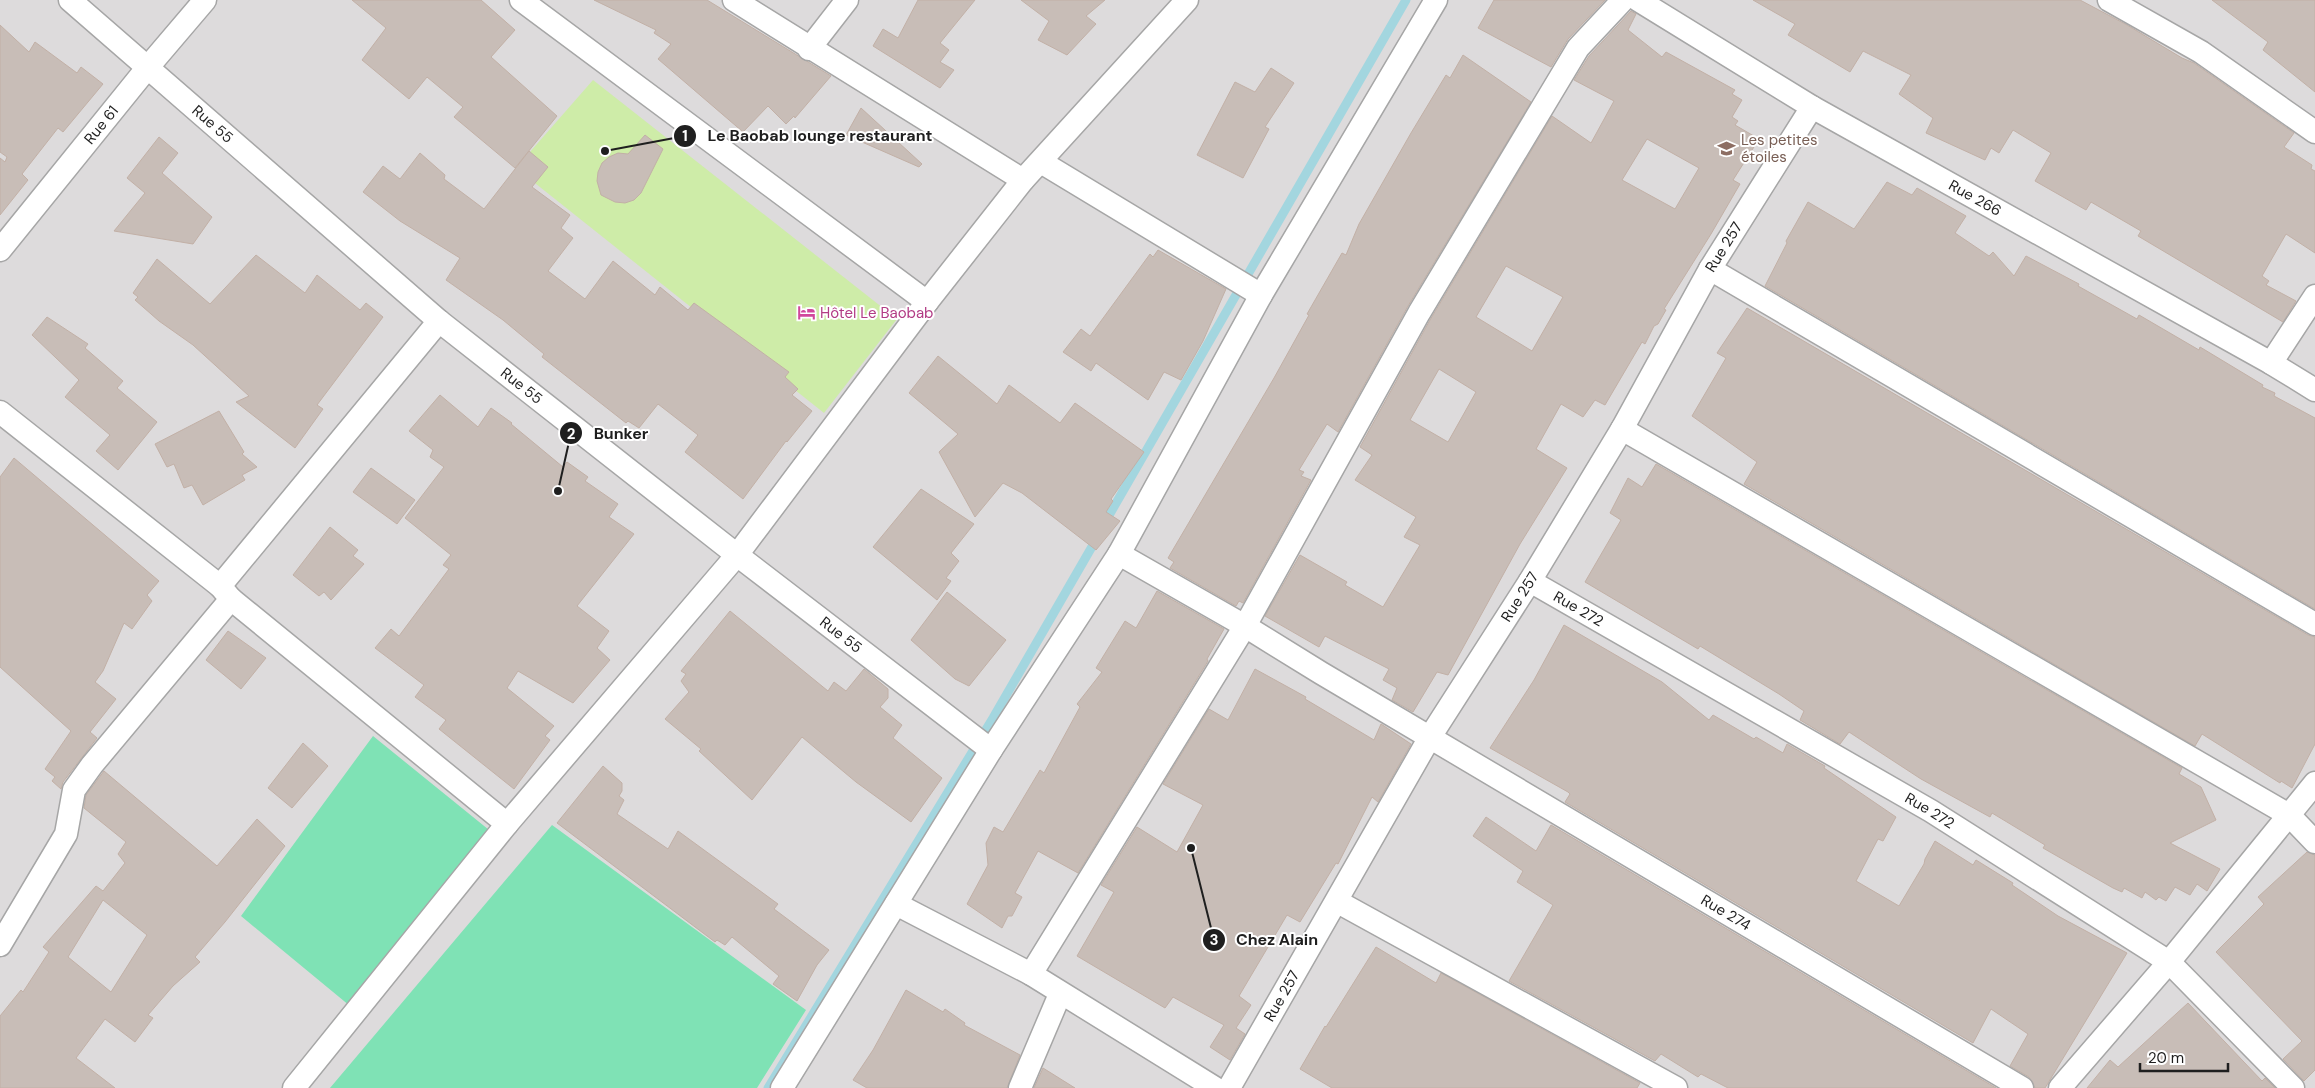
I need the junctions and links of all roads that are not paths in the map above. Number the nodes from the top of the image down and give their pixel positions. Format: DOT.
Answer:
graph roads {
  1 [pos="70,0"];
  2 [pos="205,0"];
  3 [pos="521,0"];
  4 [pos="734,0"];
  5 [pos="847,0"];
  6 [pos="1436,0"];
  7 [pos="1623,0"];
  8 [pos="1638,0"];
  9 [pos="2109,0"];
  10 [pos="1182,2"];
  11 [pos="810,49"];
  12 [pos="148,66"];
  13 [pos="1812,107"];
  14 [pos="2315,132"];
  15 [pos="1041,162"];
  16 [pos="1023,180"];
  17 [pos="0,250"];
  18 [pos="1710,269"];
  19 [pos="1261,295"];
  20 [pos="2315,296"];
  21 [pos="927,302"];
  22 [pos="439,321"];
  23 [pos="2270,363"];
  24 [pos="2315,390"];
  25 [pos="0,412"];
  26 [pos="1622,429"];
  27 [pos="1119,554"];
  28 [pos="737,555"];
  29 [pos="1530,581"];
  30 [pos="225,592"];
  31 [pos="2315,624"];
  32 [pos="1245,626"];
  33 [pos="1430,738"];
  34 [pos="991,750"];
  35 [pos="2315,783"];
  36 [pos="2289,815"];
  37 [pos="507,824"];
  38 [pos="2315,842"];
  39 [pos="1338,902"];
  40 [pos="896,904"];
  41 [pos="3,934"];
  42 [pos="2169,962"];
  43 [pos="1031,974"];
  44 [pos="1060,994"];
  45 [pos="294,1088"];
  46 [pos="782,1088"];
  47 [pos="1020,1088"];
  48 [pos="1215,1088"];
  49 [pos="1229,1088"];
  50 [pos="1676,1088"];
  51 [pos="2022,1088"];
  52 [pos="2060,1088"];
  53 [pos="2293,1088"];
  1 -- 12 [label="street, Rue 55"];
  2 -- 12 [label="street, Rue 61"];
  3 -- 21 [label="street"];
  4 -- 11 [label="street"];
  5 -- 11 [label="street"];
  6 -- 19 [label="street"];
  7 -- 32 [label="street"];
  8 -- 13 [label="street, Rue 266"];
  9 -- 14 [label="street"];
  10 -- 15 [label="street"];
  11 -- 16 [label="street"];
  12 -- 17 [label="street, Rue 61"];
  12 -- 22 [label="street, Rue 55"];
  13 -- 18 [label="street, Rue 257"];
  13 -- 23 [label="street, Rue 266"];
  15 -- 16 [label="street"];
  15 -- 19 [label="street"];
  16 -- 21 [label="street"];
  18 -- 26 [label="street, Rue 257"];
  18 -- 31 [label="street"];
  19 -- 27 [label="street"];
  20 -- 23 [label="street"];
  21 -- 28 [label="street"];
  22 -- 28 [label="street, Rue 55"];
  22 -- 30 [label="street"];
  23 -- 24 [label="street, Rue 266"];
  25 -- 30 [label="street"];
  26 -- 29 [label="street, Rue 257"];
  26 -- 36 [label="street"];
  27 -- 32 [label="street, Rue 274"];
  27 -- 34 [label="street"];
  28 -- 34 [label="street, Rue 55"];
  28 -- 37 [label="street"];
  29 -- 33 [label="street, Rue 257"];
  29 -- 42 [label="street, Rue 272"];
  30 -- 37 [label="street"];
  30 -- 41 [label="street"];
  32 -- 33 [label="street, Rue 274"];
  32 -- 43 [label="street"];
  33 -- 39 [label="street, Rue 257"];
  33 -- 51 [label="street, Rue 274"];
  34 -- 40 [label="street"];
  35 -- 36 [label="street"];
  36 -- 38 [label="street"];
  36 -- 42 [label="street"];
  37 -- 45 [label="street"];
  39 -- 49 [label="street, Rue 257"];
  39 -- 50 [label="street"];
  40 -- 43 [label="street"];
  40 -- 46 [label="street"];
  42 -- 52 [label="street"];
  42 -- 53 [label="street, Rue 272"];
  43 -- 44 [label="street"];
  44 -- 47 [label="street"];
  44 -- 48 [label="street"];
}
